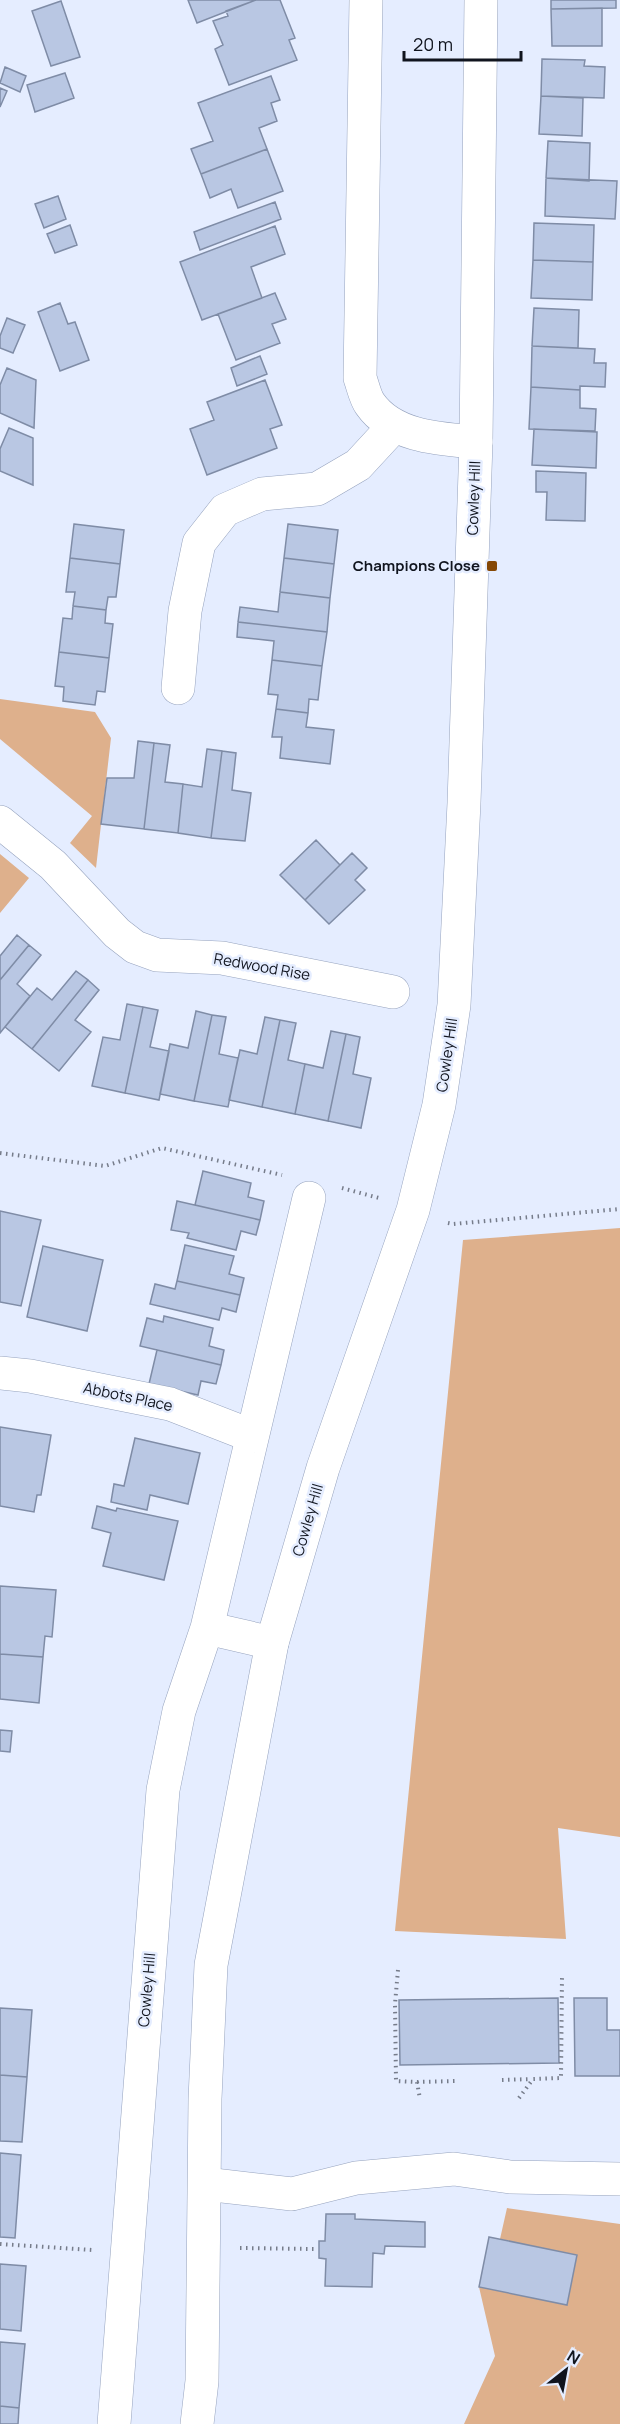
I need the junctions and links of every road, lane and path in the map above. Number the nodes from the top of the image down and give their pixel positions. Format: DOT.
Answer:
graph roads {
  1 [pos="366,0"];
  2 [pos="481,0"];
  3 [pos="394,426"];
  4 [pos="476,442"];
  5 [pos="178,688"];
  6 [pos="0,822"];
  7 [pos="393,992"];
  8 [pos="0,1153"];
  9 [pos="311,1187"];
  10 [pos="620,1209"];
  11 [pos="413,1210"];
  12 [pos="0,1373"];
  13 [pos="252,1436"];
  14 [pos="207,1628"];
  15 [pos="273,1643"];
  16 [pos="398,1970"];
  17 [pos="562,1976"];
  18 [pos="533,2079"];
  19 [pos="502,2080"];
  20 [pos="456,2081"];
  21 [pos="417,2082"];
  22 [pos="519,2098"];
  23 [pos="420,2099"];
  24 [pos="620,2179"];
  25 [pos="205,2184"];
  26 [pos="0,2244"];
  27 [pos="204,2248"];
  28 [pos="315,2249"];
  29 [pos="127,2252"];
  30 [pos="114,2424"];
  31 [pos="197,2424"];
  1 -- 3 [label="street, Cowley Hill"];
  2 -- 4 [label="street, Cowley Hill"];
  3 -- 4 [label="street, Cowley Hill"];
  3 -- 5 [label="street"];
  4 -- 11 [label="street, Cowley Hill"];
  6 -- 7 [label="street, Redwood Rise"];
  8 -- 9 [label="path"];
  9 -- 11 [label="path"];
  9 -- 13 [label="street"];
  10 -- 11 [label="path"];
  11 -- 15 [label="street, Cowley Hill"];
  12 -- 13 [label="street, Abbots Place"];
  13 -- 14 [label="street"];
  14 -- 15 [label="street"];
  14 -- 29 [label="street, Cowley Hill"];
  15 -- 25 [label="street, Cowley Hill"];
  16 -- 21 [label="path"];
  17 -- 18 [label="path"];
  18 -- 19 [label="path"];
  18 -- 22 [label="path"];
  20 -- 21 [label="path"];
  21 -- 23 [label="path"];
  24 -- 25 [label="street"];
  25 -- 27 [label="street, Cowley Hill"];
  26 -- 29 [label="path"];
  27 -- 28 [label="path"];
  27 -- 31 [label="street, Cowley Hill"];
  29 -- 30 [label="street, Cowley Hill"];
}
